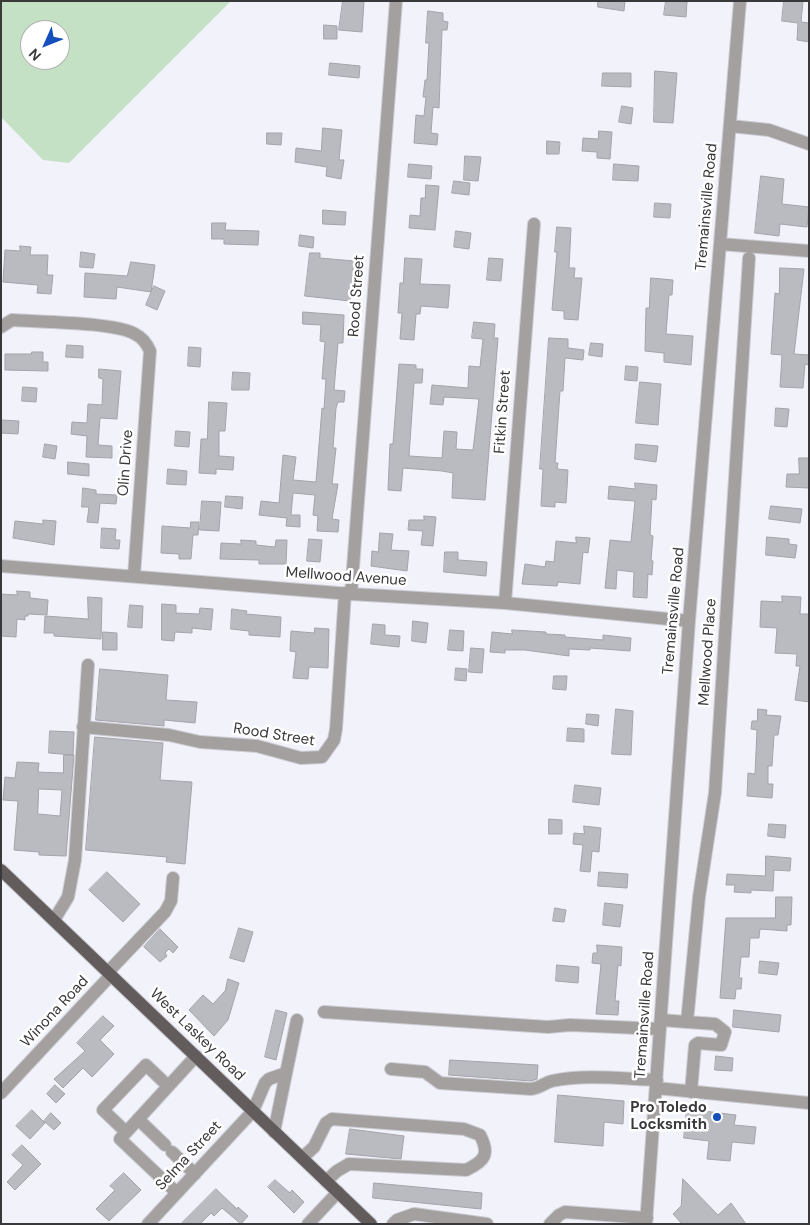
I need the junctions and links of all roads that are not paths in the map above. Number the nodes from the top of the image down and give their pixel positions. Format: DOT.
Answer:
graph roads {
  1 [pos="396,1"];
  2 [pos="740,1"];
  3 [pos="730,126"];
  4 [pos="809,144"];
  5 [pos="534,224"];
  6 [pos="720,244"];
  7 [pos="809,251"];
  8 [pos="749,258"];
  9 [pos="1,328"];
  10 [pos="1,566"];
  11 [pos="134,576"];
  12 [pos="348,594"];
  13 [pos="505,603"];
  14 [pos="689,621"];
  15 [pos="88,665"];
  16 [pos="83,727"];
  17 [pos="1,870"];
  18 [pos="173,878"];
  19 [pos="54,920"];
  20 [pos="110,974"];
  21 [pos="324,1012"];
  22 [pos="297,1020"];
  23 [pos="686,1022"];
  24 [pos="661,1024"];
  25 [pos="196,1056"];
  26 [pos="391,1069"];
  27 [pos="286,1074"];
  28 [pos="656,1084"];
  29 [pos="168,1086"];
  30 [pos="1,1092"];
  31 [pos="692,1092"];
  32 [pos="809,1103"];
  33 [pos="254,1112"];
  34 [pos="138,1119"];
  35 [pos="126,1132"];
  36 [pos="274,1132"];
  37 [pos="302,1158"];
  38 [pos="195,1174"];
  39 [pos="326,1181"];
  40 [pos="338,1192"];
  41 [pos="177,1193"];
  42 [pos="646,1221"];
  43 [pos="148,1224"];
  44 [pos="308,1224"];
  45 [pos="371,1224"];
  46 [pos="394,1224"];
  47 [pos="487,1224"];
  48 [pos="550,1224"];
  1 -- 12 [label="street, Rood Street"];
  2 -- 3 [label="street, Tremainsville Road"];
  3 -- 4 [label="street"];
  3 -- 6 [label="street, Tremainsville Road"];
  5 -- 13 [label="street, Fitkin Street"];
  6 -- 7 [label="street"];
  6 -- 14 [label="street, Tremainsville Road"];
  8 -- 23 [label="street, Mellwood Place"];
  9 -- 11 [label="street, Olin Drive"];
  10 -- 11 [label="street, Mellwood Avenue"];
  11 -- 12 [label="street, Mellwood Avenue"];
  12 -- 13 [label="street, Mellwood Avenue"];
  12 -- 16 [label="street, Rood Street"];
  13 -- 14 [label="street, Mellwood Avenue"];
  14 -- 24 [label="street, Tremainsville Road"];
  15 -- 16 [label="street"];
  16 -- 19 [label="street"];
  17 -- 19 [label="main road, West Laskey Road"];
  18 -- 20 [label="street, Winona Road"];
  19 -- 20 [label="main road, West Laskey Road"];
  20 -- 25 [label="main road, West Laskey Road"];
  20 -- 30 [label="street, Winona Road"];
  21 -- 24 [label="street"];
  22 -- 27 [label="street"];
  23 -- 24 [label="street"];
  23 -- 31 [label="street"];
  24 -- 28 [label="street, Tremainsville Road"];
  25 -- 29 [label="street"];
  25 -- 33 [label="main road, West Laskey Road"];
  26 -- 28 [label="street"];
  27 -- 33 [label="street"];
  27 -- 36 [label="street"];
  28 -- 31 [label="street"];
  28 -- 42 [label="street, Tremainsville Road"];
  29 -- 34 [label="street"];
  29 -- 35 [label="street"];
  31 -- 32 [label="street"];
  33 -- 36 [label="main road, West Laskey Road"];
  33 -- 38 [label="street, Selma Street"];
  34 -- 35 [label="street"];
  34 -- 38 [label="street"];
  35 -- 41 [label="street"];
  36 -- 37 [label="main road, West Laskey Road"];
  37 -- 39 [label="main road, West Laskey Road"];
  37 -- 39 [label="street"];
  38 -- 41 [label="street, Selma Street"];
  39 -- 40 [label="main road, West Laskey Road"];
  40 -- 44 [label="street"];
  40 -- 45 [label="main road, West Laskey Road"];
  41 -- 43 [label="street, Selma Street"];
  42 -- 48 [label="street"];
  46 -- 47 [label="street"];
}
